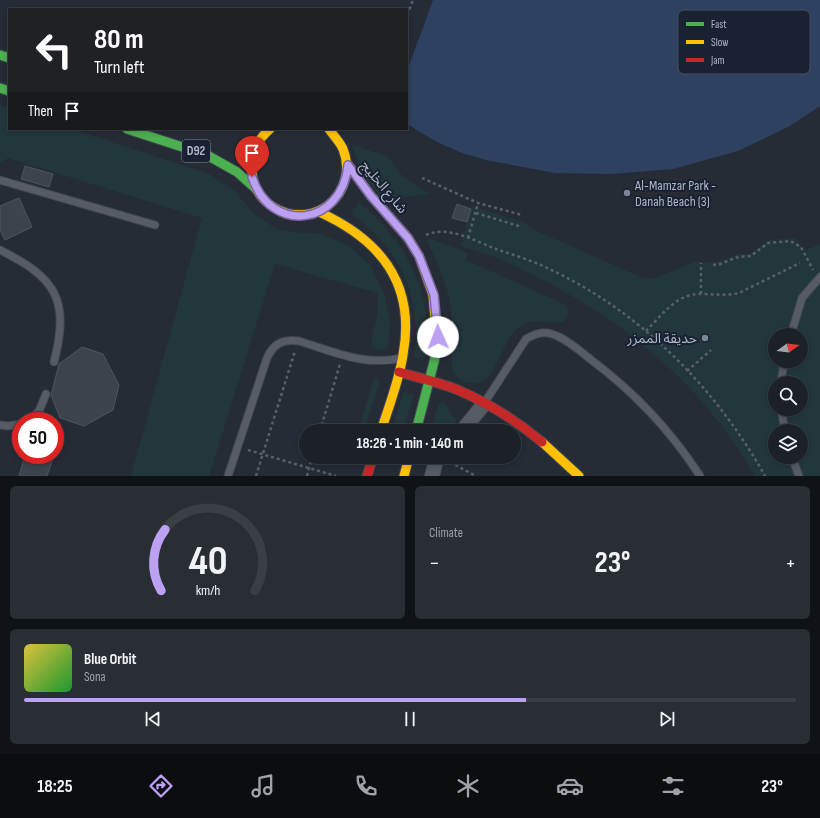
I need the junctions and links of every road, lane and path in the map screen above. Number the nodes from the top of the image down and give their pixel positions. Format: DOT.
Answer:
graph roads {
  1 [pos="413,0"];
  2 [pos="408,12"];
  3 [pos="130,130"];
  4 [pos="269,130"];
  5 [pos="329,130"];
  6 [pos="348,165"];
  7 [pos="422,178"];
  8 [pos="0,180"];
  9 [pos="256,189"];
  10 [pos="478,203"];
  11 [pos="319,212"];
  12 [pos="476,213"];
  13 [pos="522,216"];
  14 [pos="155,225"];
  15 [pos="522,227"];
  16 [pos="408,238"];
  17 [pos="468,238"];
  18 [pos="0,250"];
  19 [pos="701,263"];
  20 [pos="800,263"];
  21 [pos="714,265"];
  22 [pos="819,278"];
  23 [pos="701,294"];
  24 [pos="793,328"];
  25 [pos="646,331"];
  26 [pos="298,341"];
  27 [pos="711,350"];
  28 [pos="343,354"];
  29 [pos="403,358"];
  30 [pos="54,362"];
  31 [pos="687,371"];
  32 [pos="399,372"];
  33 [pos="429,380"];
  34 [pos="46,394"];
  35 [pos="484,404"];
  36 [pos="38,412"];
  37 [pos="322,424"];
  38 [pos="383,424"];
  39 [pos="418,424"];
  40 [pos="468,424"];
  41 [pos="0,425"];
  42 [pos="12,425"];
  43 [pos="238,446"];
  44 [pos="263,454"];
  45 [pos="310,464"];
  46 [pos="371,464"];
  47 [pos="407,464"];
  48 [pos="438,464"];
  49 [pos="453,464"];
  50 [pos="795,464"];
  51 [pos="309,468"];
  52 [pos="228,476"];
  53 [pos="256,476"];
  54 [pos="306,476"];
  55 [pos="336,476"];
  56 [pos="367,476"];
  57 [pos="404,476"];
  58 [pos="432,476"];
  59 [pos="476,476"];
  60 [pos="579,476"];
  61 [pos="700,476"];
  62 [pos="765,476"];
  63 [pos="799,476"];
  1 -- 2 [label="path"];
  3 -- 9 [label="main road, D92"];
  4 -- 9 [label="main road"];
  5 -- 6 [label="main road"];
  6 -- 11 [label="main road"];
  6 -- 16 [label="main road, شارع الخليج"];
  7 -- 10 [label="path"];
  8 -- 14 [label="lane"];
  9 -- 11 [label="main road"];
  10 -- 12 [label="path"];
  10 -- 13 [label="path"];
  11 -- 29 [label="main road"];
  12 -- 15 [label="path"];
  12 -- 17 [label="path"];
  16 -- 17 [label="path"];
  16 -- 33 [label="main road, شارع الخليج"];
  17 -- 25 [label="path"];
  18 -- 30 [label="lane"];
  19 -- 23 [label="path"];
  20 -- 23 [label="path"];
  21 -- 22 [label="path"];
  22 -- 24 [label="lane"];
  23 -- 25 [label="path"];
  25 -- 31 [label="path"];
  26 -- 28 [label="lane"];
  26 -- 43 [label="lane"];
  26 -- 44 [label="path"];
  27 -- 31 [label="path"];
  28 -- 29 [label="lane"];
  28 -- 37 [label="path"];
  29 -- 32 [label="main road"];
  31 -- 62 [label="path"];
  32 -- 33 [label="main road"];
  32 -- 38 [label="main road"];
  33 -- 35 [label="main road"];
  33 -- 39 [label="main road, شارع الخليج"];
  34 -- 36 [label="lane"];
  35 -- 40 [label="street"];
  35 -- 60 [label="main road"];
  35 -- 61 [label="lane"];
  41 -- 42 [label="lane"];
  43 -- 44 [label="path"];
  43 -- 52 [label="lane"];
  44 -- 51 [label="path"];
  44 -- 53 [label="path"];
  45 -- 51 [label="path"];
  46 -- 56 [label="main road"];
  47 -- 57 [label="main road"];
  48 -- 58 [label="street"];
  49 -- 59 [label="path"];
  50 -- 63 [label="lane"];
  51 -- 54 [label="path"];
  51 -- 55 [label="path"];
}
